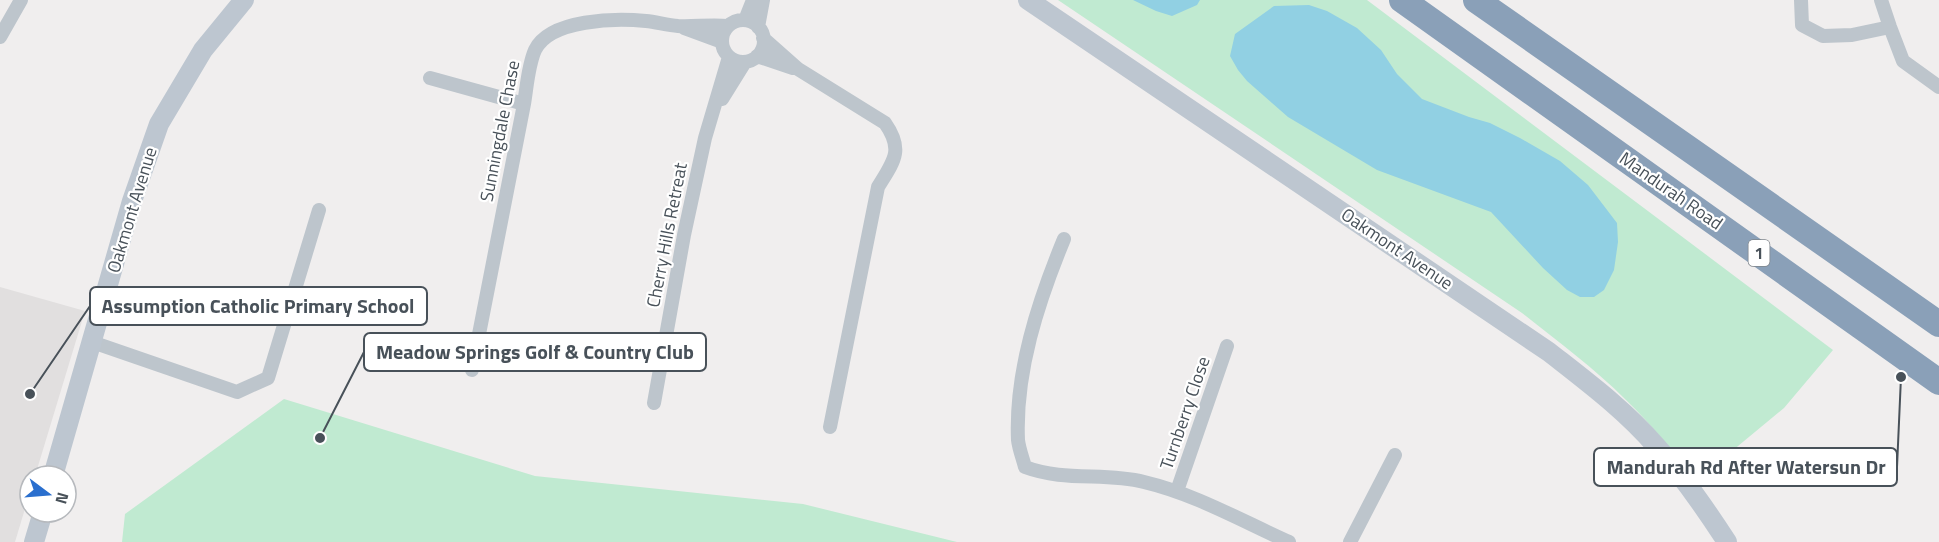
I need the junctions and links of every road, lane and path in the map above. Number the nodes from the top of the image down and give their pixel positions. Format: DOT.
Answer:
graph roads {
  1 [pos="21,0"];
  2 [pos="244,0"];
  3 [pos="753,0"];
  4 [pos="763,0"];
  5 [pos="1028,0"];
  6 [pos="1402,0"];
  7 [pos="1476,0"];
  8 [pos="1490,0"];
  9 [pos="1801,0"];
  10 [pos="1881,0"];
  11 [pos="679,26"];
  12 [pos="728,26"];
  13 [pos="1890,27"];
  14 [pos="755,28"];
  15 [pos="0,37"];
  16 [pos="722,42"];
  17 [pos="729,57"];
  18 [pos="751,59"];
  19 [pos="798,69"];
  20 [pos="1581,73"];
  21 [pos="430,78"];
  22 [pos="1939,87"];
  23 [pos="525,104"];
  24 [pos="714,111"];
  25 [pos="320,210"];
  26 [pos="1064,239"];
  27 [pos="1939,324"];
  28 [pos="92,342"];
  29 [pos="1227,346"];
  30 [pos="472,370"];
  31 [pos="1939,382"];
  32 [pos="654,403"];
  33 [pos="830,427"];
  34 [pos="1395,455"];
  35 [pos="56,464"];
  36 [pos="1177,491"];
  37 [pos="39,524"];
  38 [pos="34,542"];
  39 [pos="1289,542"];
  40 [pos="1350,542"];
  41 [pos="1727,542"];
  1 -- 15 [label="street"];
  2 -- 28 [label="street, Oakmont Avenue"];
  3 -- 14 [label="street"];
  4 -- 14 [label="street"];
  5 -- 41 [label="street, Oakmont Avenue"];
  6 -- 31 [label="highway, Mandurah Road / 1"];
  7 -- 20 [label="highway"];
  8 -- 20 [label="street"];
  9 -- 13 [label="street"];
  10 -- 13 [label="street"];
  11 -- 12 [label="street, Sunningdale Chase"];
  11 -- 16 [label="street, Sunningdale Chase"];
  11 -- 23 [label="street, Sunningdale Chase"];
  12 -- 14 [label="street"];
  12 -- 16 [label="street"];
  13 -- 22 [label="street"];
  14 -- 18 [label="street"];
  14 -- 19 [label="street"];
  16 -- 17 [label="street"];
  17 -- 18 [label="street"];
  17 -- 24 [label="street, Cherry Hills Retreat"];
  18 -- 19 [label="street"];
  18 -- 24 [label="street, Cherry Hills Retreat"];
  19 -- 33 [label="street"];
  20 -- 27 [label="highway"];
  21 -- 23 [label="street"];
  23 -- 30 [label="street, Sunningdale Chase"];
  24 -- 32 [label="street, Cherry Hills Retreat"];
  25 -- 28 [label="street"];
  26 -- 36 [label="street"];
  28 -- 35 [label="street, Oakmont Avenue"];
  29 -- 36 [label="street, Turnberry Close"];
  34 -- 40 [label="street"];
  36 -- 39 [label="street"];
  37 -- 38 [label="street"];
}
